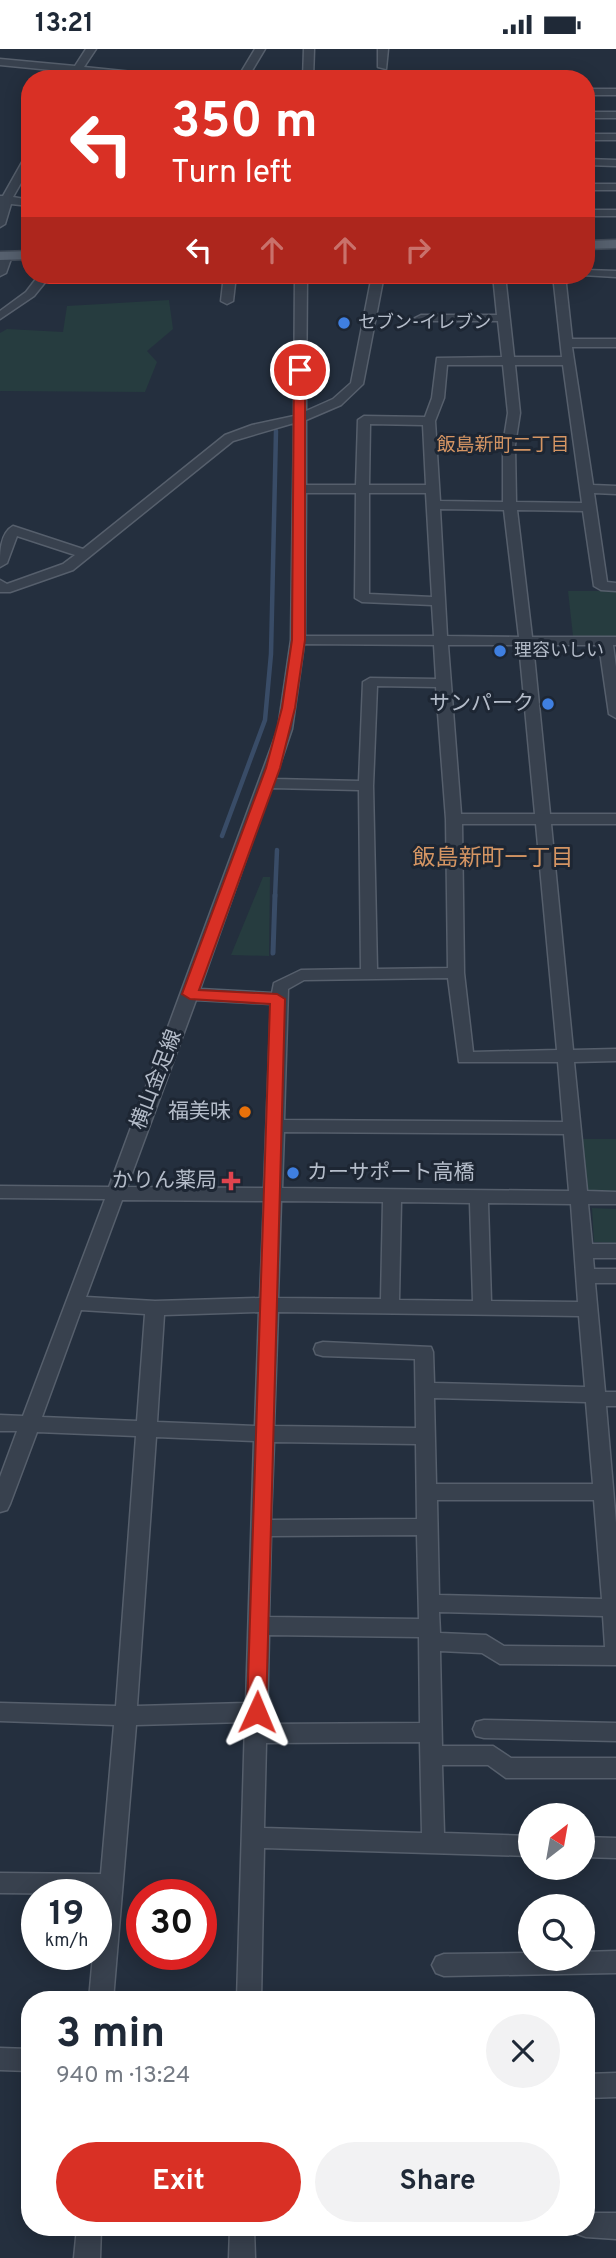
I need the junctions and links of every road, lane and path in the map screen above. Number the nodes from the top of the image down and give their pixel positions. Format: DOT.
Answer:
graph roads {
  1 [pos="91,49"];
  2 [pos="260,49"];
  3 [pos="309,49"];
  4 [pos="383,49"];
  5 [pos="0,62"];
  6 [pos="383,67"];
  7 [pos="46,70"];
  8 [pos="77,70"];
  9 [pos="247,70"];
  10 [pos="308,70"];
  11 [pos="595,92"];
  12 [pos="616,92"];
  13 [pos="595,115"];
  14 [pos="616,115"];
  15 [pos="595,137"];
  16 [pos="616,137"];
  17 [pos="595,163"];
  18 [pos="616,163"];
  19 [pos="21,172"];
  20 [pos="0,180"];
  21 [pos="12,187"];
  22 [pos="595,187"];
  23 [pos="616,187"];
  24 [pos="3,199"];
  25 [pos="21,202"];
  26 [pos="595,213"];
  27 [pos="616,213"];
  28 [pos="0,224"];
  29 [pos="616,244"];
  30 [pos="595,245"];
  31 [pos="21,255"];
  32 [pos="3,256"];
  33 [pos="0,273"];
  34 [pos="595,274"];
  35 [pos="616,274"];
  36 [pos="38,284"];
  37 [pos="229,284"];
  38 [pos="301,284"];
  39 [pos="376,284"];
  40 [pos="500,284"];
  41 [pos="560,284"];
  42 [pos="227,301"];
  43 [pos="0,316"];
  44 [pos="421,318"];
  45 [pos="505,318"];
  46 [pos="567,343"];
  47 [pos="616,343"];
  48 [pos="509,361"];
  49 [pos="568,361"];
  50 [pos="299,418"];
  51 [pos="429,421"];
  52 [pos="299,489"];
  53 [pos="363,489"];
  54 [pos="433,489"];
  55 [pos="588,489"];
  56 [pos="616,489"];
  57 [pos="435,505"];
  58 [pos="510,506"];
  59 [pos="589,507"];
  60 [pos="86,554"];
  61 [pos="0,563"];
  62 [pos="0,583"];
  63 [pos="616,587"];
  64 [pos="439,601"];
  65 [pos="298,640"];
  66 [pos="441,641"];
  67 [pos="526,641"];
  68 [pos="611,641"];
  69 [pos="443,683"];
  70 [pos="614,684"];
  71 [pos="616,714"];
  72 [pos="267,783"];
  73 [pos="366,786"];
  74 [pos="541,817"];
  75 [pos="454,819"];
  76 [pos="616,819"];
  77 [pos="369,973"];
  78 [pos="456,973"];
  79 [pos="190,994"];
  80 [pos="277,999"];
  81 [pos="564,1055"];
  82 [pos="616,1055"];
  83 [pos="275,1126"];
  84 [pos="572,1128"];
  85 [pos="0,1192"];
  86 [pos="113,1194"];
  87 [pos="273,1194"];
  88 [pos="392,1196"];
  89 [pos="479,1197"];
  90 [pos="579,1198"];
  91 [pos="616,1198"];
  92 [pos="583,1251"];
  93 [pos="616,1251"];
  94 [pos="585,1276"];
  95 [pos="616,1276"];
  96 [pos="75,1303"];
  97 [pos="268,1305"];
  98 [pos="390,1307"];
  99 [pos="155,1308"];
  100 [pos="482,1308"];
  101 [pos="588,1309"];
  102 [pos="323,1349"];
  103 [pos="423,1390"];
  104 [pos="595,1397"];
  105 [pos="616,1399"];
  106 [pos="0,1423"];
  107 [pos="30,1424"];
  108 [pos="147,1428"];
  109 [pos="264,1434"];
  110 [pos="424,1436"];
  111 [pos="607,1478"];
  112 [pos="426,1492"];
  113 [pos="0,1504"];
  114 [pos="427,1527"];
  115 [pos="261,1528"];
  116 [pos="611,1529"];
  117 [pos="430,1603"];
  118 [pos="613,1608"];
  119 [pos="258,1626"];
  120 [pos="431,1635"];
  121 [pos="616,1638"];
  122 [pos="616,1656"];
  123 [pos="0,1712"];
  124 [pos="126,1716"];
  125 [pos="256,1723"];
  126 [pos="484,1729"];
  127 [pos="432,1732"];
  128 [pos="616,1732"];
  129 [pos="432,1755"];
  130 [pos="616,1768"];
  131 [pos="254,1838"];
  132 [pos="433,1842"];
  133 [pos="518,1846"];
  134 [pos="595,1848"];
  135 [pos="616,1849"];
  136 [pos="111,1879"];
  137 [pos="0,1883"];
  138 [pos="21,1883"];
  139 [pos="616,1962"];
  140 [pos="444,1965"];
  141 [pos="104,1970"];
  142 [pos="102,1991"];
  143 [pos="250,1991"];
  144 [pos="0,2059"];
  145 [pos="21,2060"];
  146 [pos="595,2085"];
  147 [pos="616,2085"];
  148 [pos="595,2225"];
  149 [pos="616,2226"];
  150 [pos="88,2236"];
  151 [pos="242,2236"];
  152 [pos="87,2258"];
  153 [pos="242,2258"];
  1 -- 8 [label="street"];
  2 -- 9 [label="street"];
  3 -- 10 [label="street"];
  4 -- 6 [label="street"];
  5 -- 7 [label="street"];
  11 -- 12 [label="street"];
  13 -- 14 [label="street"];
  15 -- 16 [label="street"];
  17 -- 18 [label="street"];
  19 -- 21 [label="street"];
  20 -- 21 [label="street"];
  21 -- 24 [label="street"];
  22 -- 23 [label="street"];
  24 -- 25 [label="street"];
  24 -- 28 [label="street"];
  26 -- 27 [label="street"];
  29 -- 30 [label="main road"];
  31 -- 32 [label="main road"];
  32 -- 33 [label="street"];
  34 -- 35 [label="street"];
  36 -- 43 [label="street"];
  37 -- 42 [label="street"];
  38 -- 50 [label="street, 横山金足線"];
  39 -- 50 [label="street"];
  40 -- 45 [label="street"];
  41 -- 46 [label="street"];
  44 -- 45 [label="street"];
  45 -- 48 [label="street"];
  46 -- 47 [label="street"];
  46 -- 49 [label="street"];
  48 -- 49 [label="street"];
  48 -- 51 [label="street"];
  48 -- 58 [label="street"];
  49 -- 55 [label="street"];
  50 -- 52 [label="street, 横山金足線"];
  50 -- 60 [label="street"];
  51 -- 53 [label="street"];
  51 -- 54 [label="street"];
  52 -- 53 [label="street"];
  52 -- 65 [label="street, 横山金足線"];
  53 -- 54 [label="street"];
  53 -- 64 [label="street"];
  54 -- 57 [label="street"];
  55 -- 56 [label="street"];
  55 -- 59 [label="street"];
  57 -- 58 [label="street"];
  57 -- 64 [label="street"];
  58 -- 59 [label="street"];
  58 -- 67 [label="street"];
  59 -- 63 [label="street"];
  60 -- 61 [label="street"];
  60 -- 62 [label="street"];
  64 -- 66 [label="street"];
  65 -- 66 [label="street"];
  65 -- 72 [label="street, 横山金足線"];
  66 -- 67 [label="street"];
  66 -- 69 [label="street"];
  67 -- 68 [label="street"];
  67 -- 74 [label="street"];
  68 -- 70 [label="street"];
  69 -- 73 [label="street"];
  69 -- 75 [label="street"];
  70 -- 71 [label="street"];
  72 -- 73 [label="street"];
  72 -- 79 [label="street, 横山金足線"];
  73 -- 77 [label="street"];
  74 -- 75 [label="street"];
  74 -- 76 [label="street"];
  74 -- 81 [label="street"];
  75 -- 78 [label="street"];
  77 -- 78 [label="street"];
  77 -- 80 [label="street"];
  78 -- 81 [label="street"];
  79 -- 80 [label="street"];
  79 -- 86 [label="street, 横山金足線"];
  80 -- 83 [label="street"];
  81 -- 82 [label="street"];
  81 -- 84 [label="street"];
  83 -- 84 [label="street"];
  83 -- 87 [label="street"];
  84 -- 90 [label="street"];
  85 -- 86 [label="street"];
  86 -- 87 [label="street"];
  86 -- 96 [label="street, 横山金足線"];
  87 -- 88 [label="street"];
  87 -- 97 [label="street"];
  88 -- 89 [label="street"];
  88 -- 98 [label="street"];
  89 -- 90 [label="street"];
  89 -- 100 [label="street"];
  90 -- 91 [label="street"];
  90 -- 92 [label="street"];
  92 -- 93 [label="street"];
  92 -- 94 [label="street"];
  94 -- 95 [label="street"];
  94 -- 101 [label="street"];
  96 -- 99 [label="street"];
  96 -- 107 [label="street, 横山金足線"];
  97 -- 98 [label="street"];
  97 -- 99 [label="street"];
  97 -- 109 [label="street"];
  98 -- 100 [label="street"];
  99 -- 108 [label="street"];
  100 -- 101 [label="street"];
  101 -- 104 [label="street"];
  102 -- 103 [label="street"];
  103 -- 104 [label="street"];
  103 -- 110 [label="street"];
  104 -- 105 [label="street"];
  104 -- 111 [label="street"];
  106 -- 107 [label="street"];
  107 -- 108 [label="street"];
  107 -- 113 [label="street, 横山金足線"];
  108 -- 109 [label="street"];
  108 -- 124 [label="street"];
  109 -- 110 [label="street"];
  109 -- 115 [label="street"];
  110 -- 112 [label="street"];
  111 -- 112 [label="street"];
  111 -- 116 [label="street"];
  112 -- 114 [label="street"];
  114 -- 115 [label="street"];
  114 -- 117 [label="street"];
  115 -- 119 [label="street"];
  116 -- 118 [label="street"];
  117 -- 118 [label="street"];
  117 -- 120 [label="street"];
  118 -- 121 [label="street"];
  119 -- 120 [label="street"];
  119 -- 125 [label="street"];
  120 -- 122 [label="street"];
  120 -- 127 [label="street"];
  123 -- 124 [label="street"];
  124 -- 125 [label="street"];
  124 -- 136 [label="street"];
  125 -- 127 [label="street"];
  125 -- 131 [label="street"];
  126 -- 128 [label="street"];
  127 -- 129 [label="street"];
  129 -- 130 [label="street"];
  129 -- 132 [label="street"];
  131 -- 132 [label="street"];
  131 -- 143 [label="street"];
  132 -- 133 [label="street"];
  134 -- 135 [label="street"];
  137 -- 138 [label="street"];
  139 -- 140 [label="street"];
  141 -- 142 [label="street"];
  144 -- 145 [label="street"];
  146 -- 147 [label="street"];
  148 -- 149 [label="street"];
  150 -- 152 [label="street"];
  151 -- 153 [label="street"];
}
